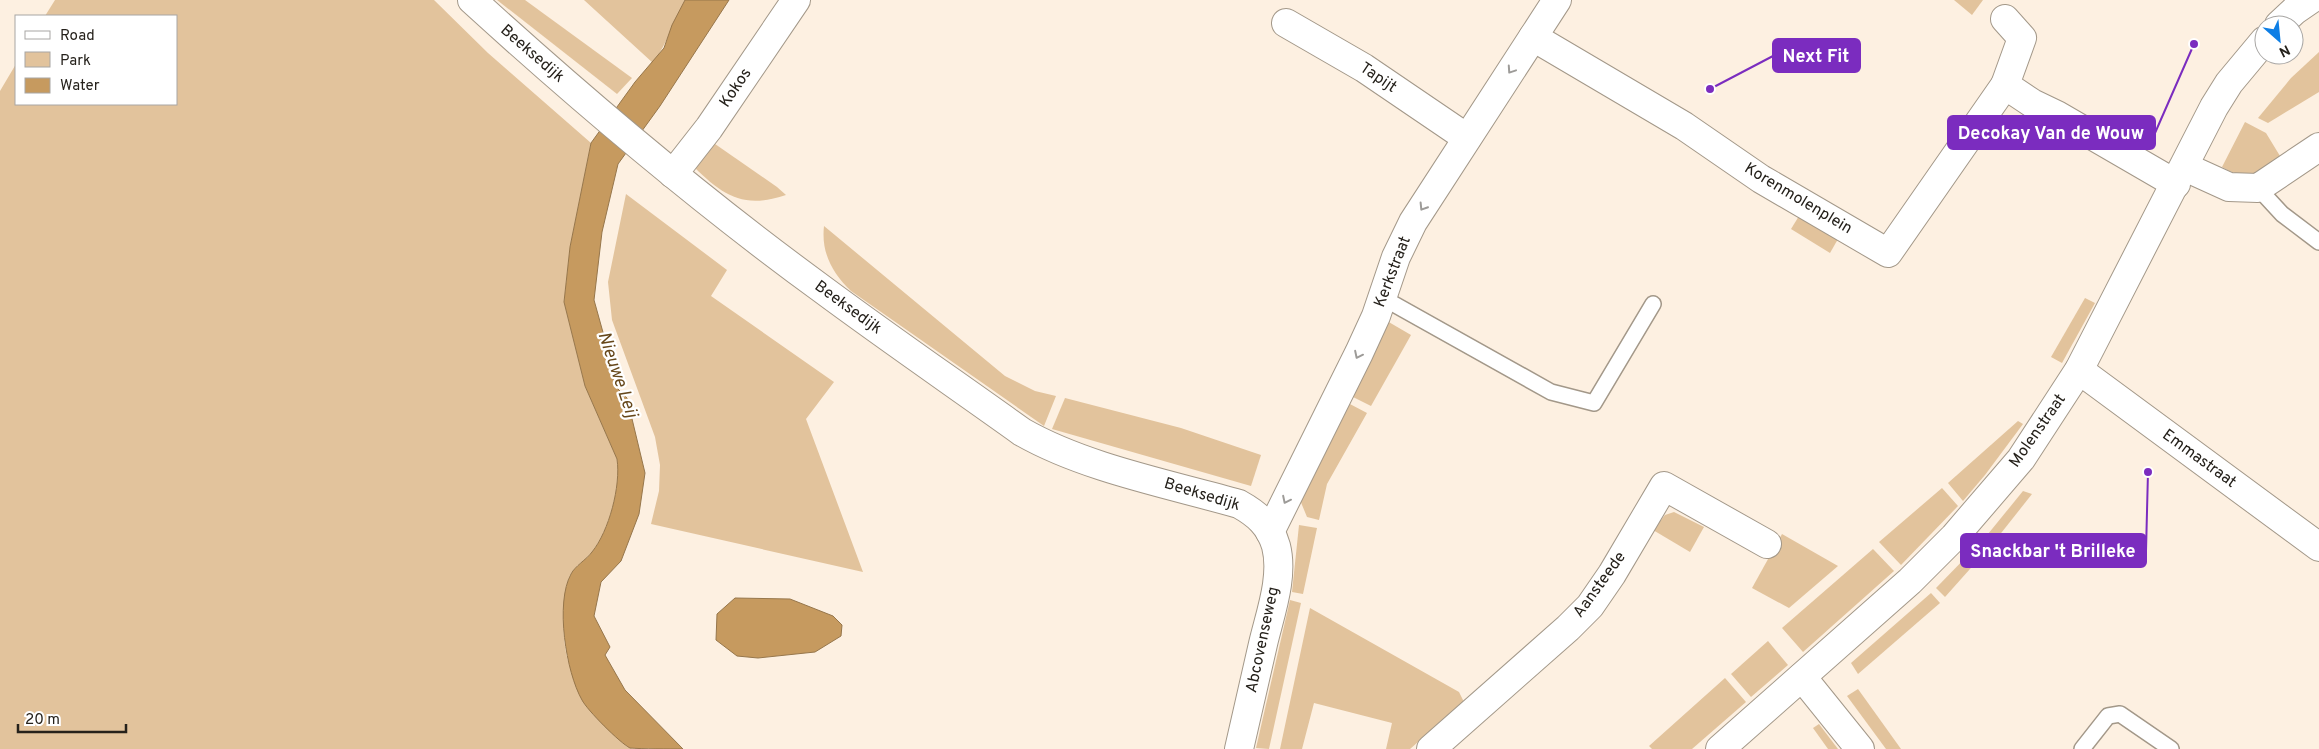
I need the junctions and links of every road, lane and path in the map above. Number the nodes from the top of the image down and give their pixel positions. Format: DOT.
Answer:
graph roads {
  1 [pos="472,0"];
  2 [pos="796,0"];
  3 [pos="1557,0"];
  4 [pos="2310,0"];
  5 [pos="2290,15"];
  6 [pos="2005,19"];
  7 [pos="1286,23"];
  8 [pos="1533,36"];
  9 [pos="2254,53"];
  10 [pos="2005,85"];
  11 [pos="1467,138"];
  12 [pos="2319,147"];
  13 [pos="673,174"];
  14 [pos="2180,175"];
  15 [pos="2258,188"];
  16 [pos="2319,242"];
  17 [pos="1383,298"];
  18 [pos="1653,304"];
  19 [pos="2079,370"];
  20 [pos="1270,532"];
  21 [pos="1767,544"];
  22 [pos="2319,547"];
  23 [pos="1802,677"];
  24 [pos="1239,749"];
  25 [pos="1431,749"];
  26 [pos="1720,749"];
  27 [pos="1860,749"];
  28 [pos="2082,749"];
  29 [pos="2171,749"];
  1 -- 13 [label="street, Beeksedijk"];
  2 -- 13 [label="street, Kokos"];
  3 -- 8 [label="street, Kerkstraat"];
  4 -- 5 [label="street"];
  6 -- 10 [label="street, Korenmolenplein"];
  7 -- 11 [label="street, Tapijt"];
  8 -- 10 [label="street, Korenmolenplein"];
  8 -- 11 [label="street, Kerkstraat, one-way"];
  9 -- 14 [label="street, Molenstraat"];
  10 -- 14 [label="street"];
  11 -- 17 [label="street, Kerkstraat, one-way"];
  12 -- 15 [label="street"];
  13 -- 20 [label="street, Beeksedijk"];
  14 -- 15 [label="street"];
  14 -- 19 [label="street, Molenstraat"];
  15 -- 16 [label="lane"];
  17 -- 18 [label="lane"];
  17 -- 20 [label="street, Kerkstraat, one-way"];
  19 -- 22 [label="street, Emmastraat"];
  19 -- 23 [label="street, Molenstraat"];
  20 -- 24 [label="street, Abcovenseweg"];
  21 -- 25 [label="street, Aansteede"];
  23 -- 26 [label="street, Molenstraat"];
  23 -- 27 [label="street"];
  28 -- 29 [label="lane"];
}
